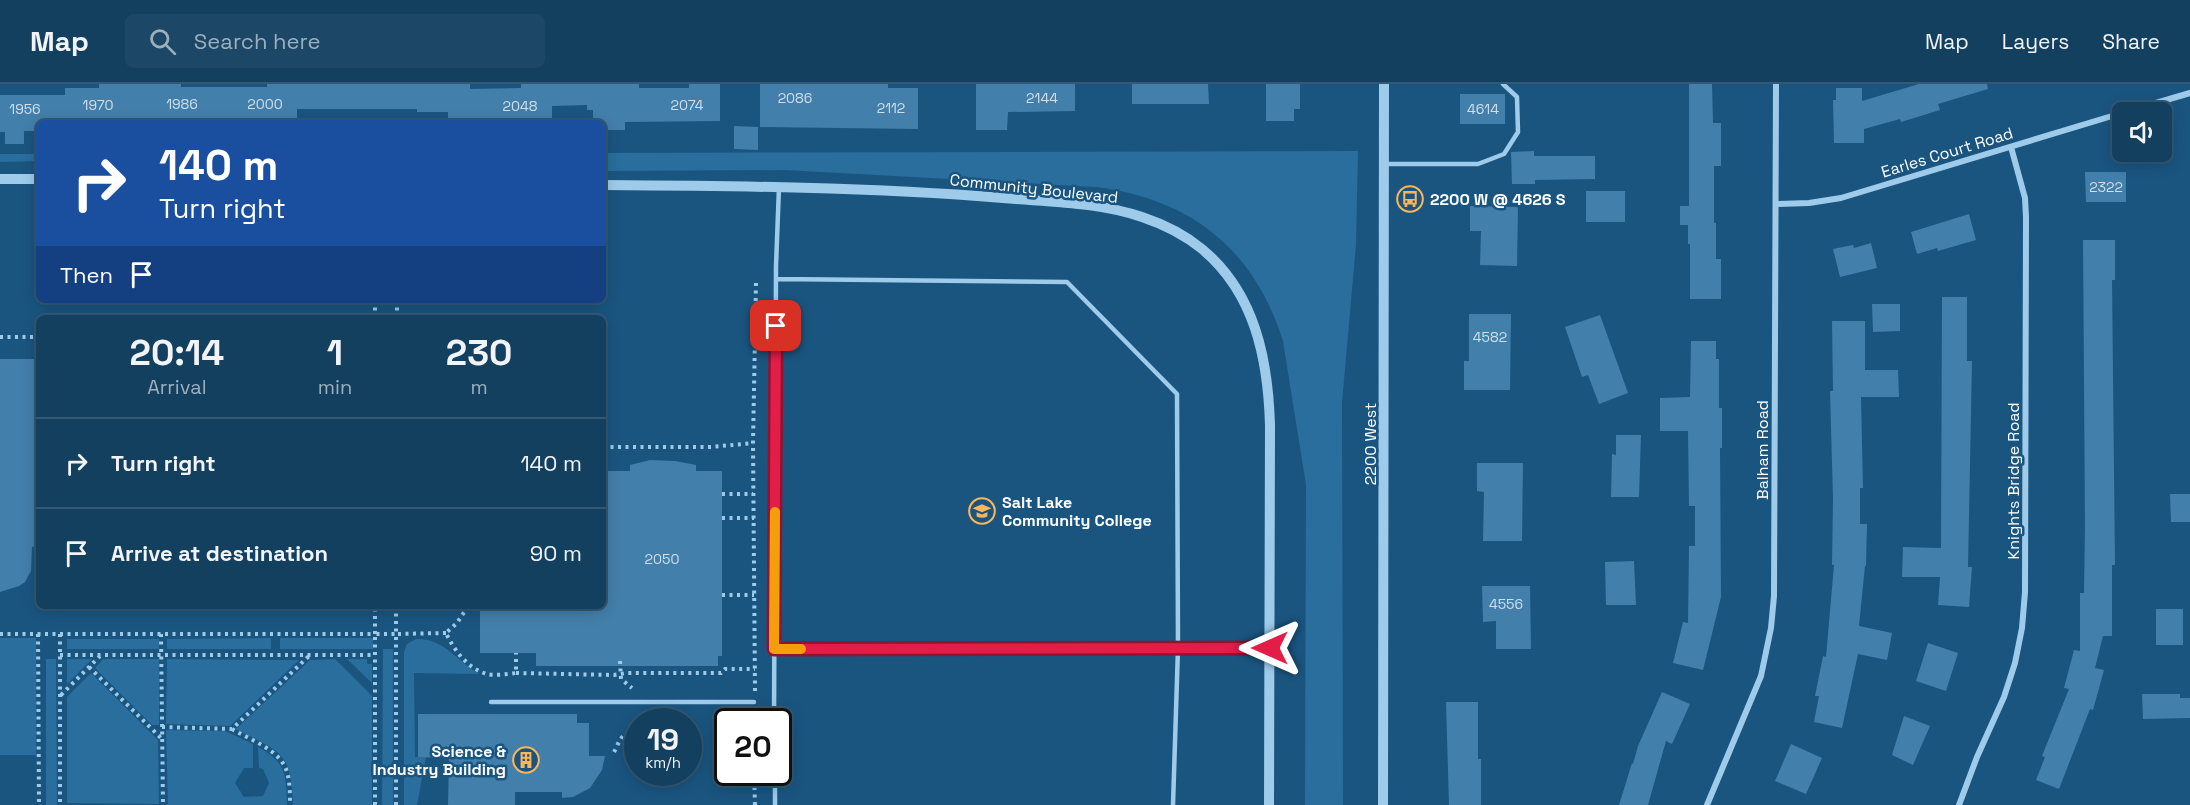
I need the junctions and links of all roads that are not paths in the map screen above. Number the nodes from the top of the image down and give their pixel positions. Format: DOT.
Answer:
graph roads {
  1 [pos="1384,84"];
  2 [pos="1503,84"];
  3 [pos="1776,84"];
  4 [pos="2190,93"];
  5 [pos="2160,102"];
  6 [pos="2112,117"];
  7 [pos="2011,147"];
  8 [pos="1385,164"];
  9 [pos="0,179"];
  10 [pos="36,179"];
  11 [pos="606,185"];
  12 [pos="779,186"];
  13 [pos="1776,204"];
  14 [pos="777,279"];
  15 [pos="1178,648"];
  16 [pos="1270,648"];
  17 [pos="774,649"];
  18 [pos="491,702"];
  19 [pos="754,702"];
  20 [pos="774,708"];
  21 [pos="775,786"];
  22 [pos="776,805"];
  23 [pos="1173,805"];
  24 [pos="1269,805"];
  25 [pos="1383,805"];
  26 [pos="1707,805"];
  27 [pos="1959,805"];
  1 -- 8 [label="street, 2200 West"];
  2 -- 8 [label="lane"];
  3 -- 13 [label="street, Balham Road"];
  4 -- 5 [label="street, Earles Court Road"];
  6 -- 7 [label="street, Earles Court Road"];
  7 -- 13 [label="street, Earles Court Road"];
  7 -- 27 [label="street, Knights Bridge Road"];
  8 -- 25 [label="street, 2200 West"];
  9 -- 10 [label="street"];
  11 -- 12 [label="street, Community Boulevard"];
  12 -- 14 [label="lane"];
  12 -- 16 [label="street, Community Boulevard"];
  13 -- 26 [label="street, Balham Road"];
  14 -- 15 [label="lane"];
  14 -- 17 [label="lane"];
  15 -- 16 [label="lane"];
  15 -- 17 [label="lane"];
  15 -- 23 [label="lane"];
  16 -- 24 [label="street, Community Boulevard"];
  17 -- 20 [label="lane"];
  18 -- 19 [label="lane"];
  21 -- 22 [label="lane"];
}
